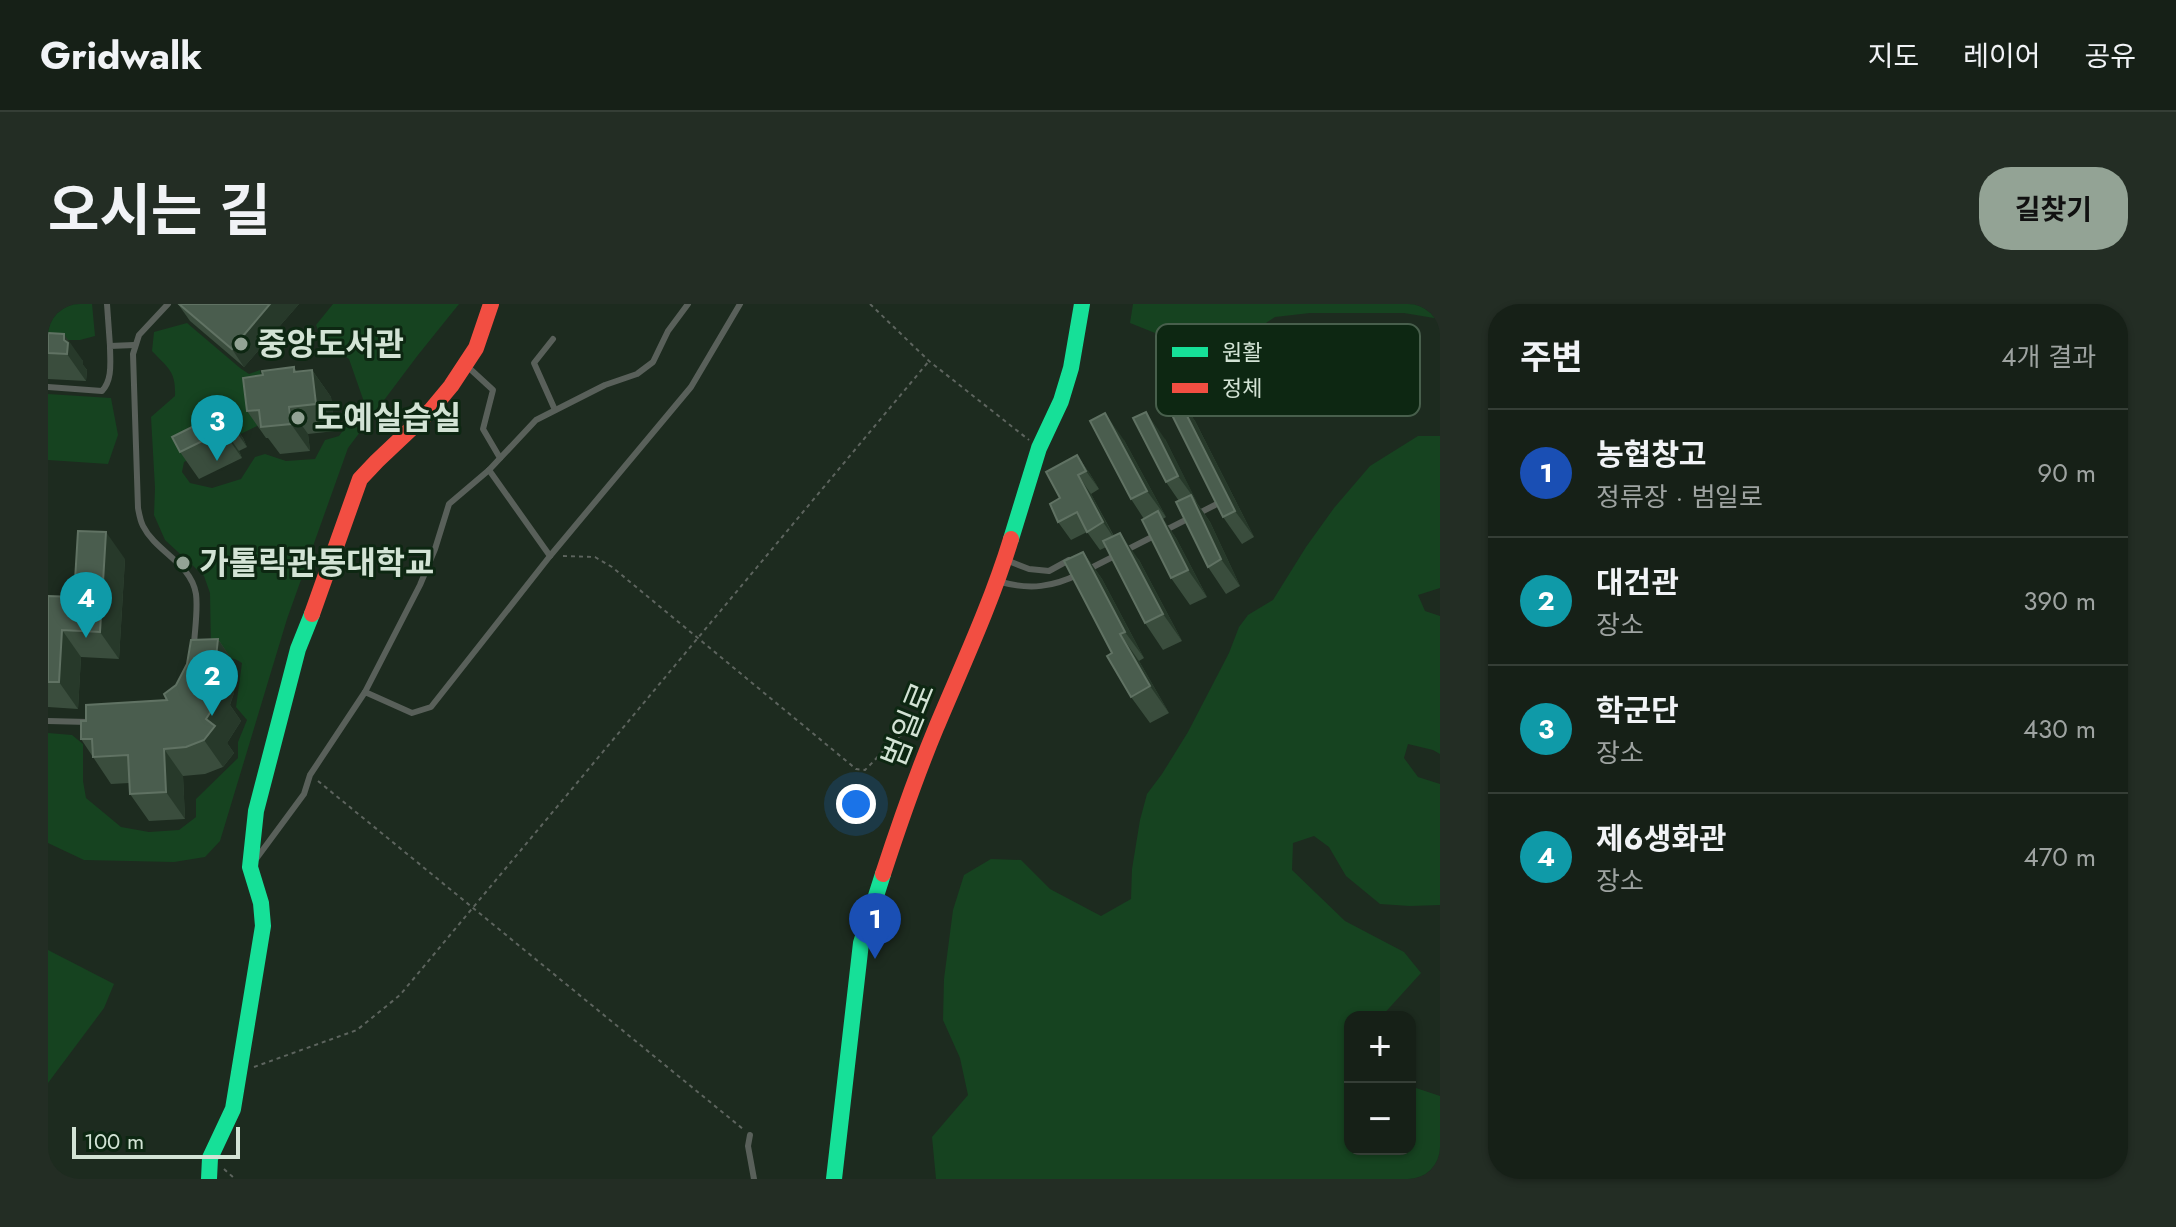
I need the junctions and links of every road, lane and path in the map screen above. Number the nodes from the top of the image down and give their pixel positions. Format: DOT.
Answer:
graph roads {
  1 [pos="107,304"];
  2 [pos="168,304"];
  3 [pos="491,304"];
  4 [pos="688,304"];
  5 [pos="740,304"];
  6 [pos="870,304"];
  7 [pos="1082,304"];
  8 [pos="553,339"];
  9 [pos="134,345"];
  10 [pos="110,346"];
  11 [pos="929,361"];
  12 [pos="467,366"];
  13 [pos="48,387"];
  14 [pos="555,410"];
  15 [pos="1039,448"];
  16 [pos="500,458"];
  17 [pos="489,470"];
  18 [pos="1215,505"];
  19 [pos="550,556"];
  20 [pos="1075,557"];
  21 [pos="1006,560"];
  22 [pos="998,581"];
  23 [pos="698,637"];
  24 [pos="194,658"];
  25 [pos="365,692"];
  26 [pos="48,721"];
  27 [pos="92,722"];
  28 [pos="934,732"];
  29 [pos="310,775"];
  30 [pos="250,867"];
  31 [pos="471,909"];
  32 [pos="240,1072"];
  33 [pos="750,1135"];
  34 [pos="209,1179"];
  35 [pos="754,1179"];
  36 [pos="834,1179"];
  1 -- 10 [label="lane"];
  2 -- 9 [label="lane"];
  3 -- 12 [label="street"];
  4 -- 14 [label="lane"];
  5 -- 19 [label="lane"];
  6 -- 11 [label="path"];
  7 -- 15 [label="street, 범일로"];
  8 -- 14 [label="lane"];
  9 -- 10 [label="lane"];
  9 -- 24 [label="lane"];
  10 -- 13 [label="lane"];
  11 -- 15 [label="path"];
  11 -- 23 [label="path"];
  12 -- 16 [label="lane"];
  12 -- 30 [label="street"];
  14 -- 16 [label="lane"];
  15 -- 21 [label="street, 범일로"];
  16 -- 17 [label="lane"];
  17 -- 19 [label="lane"];
  17 -- 25 [label="lane"];
  18 -- 22 [label="lane"];
  19 -- 23 [label="path"];
  19 -- 25 [label="lane"];
  20 -- 21 [label="lane"];
  21 -- 22 [label="street, 범일로"];
  22 -- 28 [label="street, 범일로"];
  23 -- 28 [label="path"];
  23 -- 31 [label="path"];
  25 -- 29 [label="lane"];
  26 -- 27 [label="lane"];
  28 -- 36 [label="street, 범일로"];
  29 -- 30 [label="lane"];
  29 -- 31 [label="path"];
  30 -- 32 [label="street"];
  31 -- 32 [label="path"];
  31 -- 33 [label="path"];
  32 -- 34 [label="street"];
  33 -- 35 [label="lane"];
}
